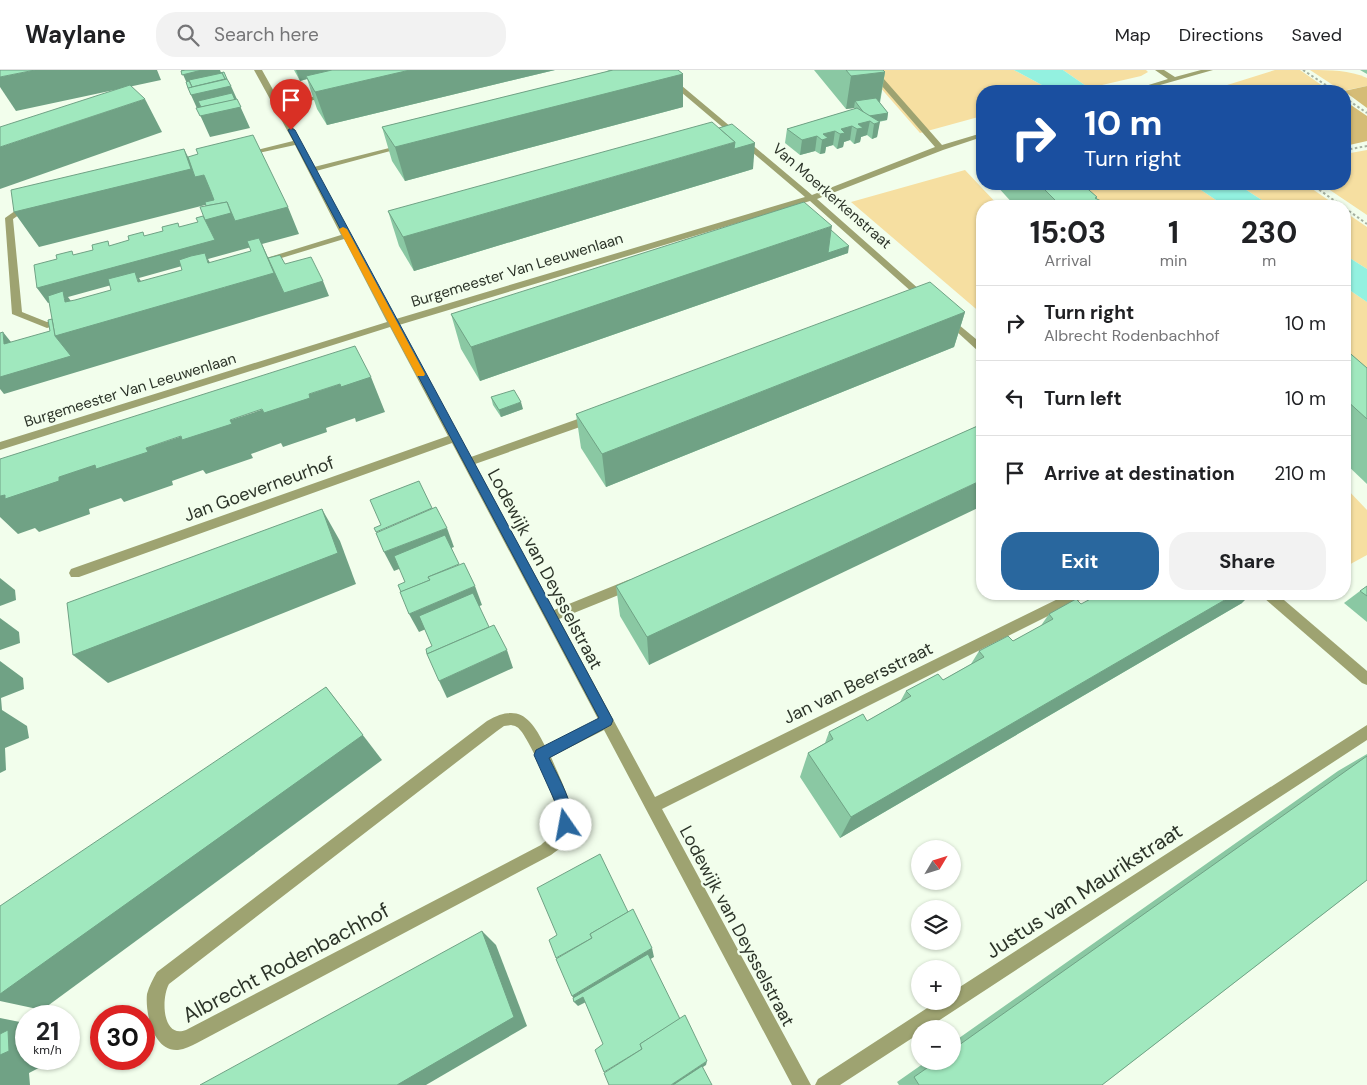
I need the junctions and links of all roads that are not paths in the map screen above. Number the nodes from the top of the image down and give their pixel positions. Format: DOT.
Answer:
graph roads {
  1 [pos="258,70"];
  2 [pos="659,70"];
  3 [pos="872,70"];
  4 [pos="1159,70"];
  5 [pos="1209,70"];
  6 [pos="1173,79"];
  7 [pos="674,82"];
  8 [pos="664,84"];
  9 [pos="1152,85"];
  10 [pos="333,94"];
  11 [pos="278,107"];
  12 [pos="976,136"];
  13 [pos="298,142"];
  14 [pos="416,143"];
  15 [pos="940,148"];
  16 [pos="232,156"];
  17 [pos="311,170"];
  18 [pos="42,198"];
  19 [pos="811,198"];
  20 [pos="346,236"];
  21 [pos="253,264"];
  22 [pos="76,316"];
  23 [pos="394,323"];
  24 [pos="976,344"];
  25 [pos="599,416"];
  26 [pos="455,438"];
  27 [pos="0,446"];
  28 [pos="468,462"];
  29 [pos="75,573"];
  30 [pos="643,579"];
  31 [pos="1068,600"];
  32 [pos="1275,600"];
  33 [pos="551,617"];
  34 [pos="1367,679"];
  35 [pos="607,720"];
  36 [pos="1367,732"];
  37 [pos="541,755"];
  38 [pos="652,806"];
  39 [pos="802,1085"];
  40 [pos="824,1085"];
  1 -- 11 [label="street, Lodewijk van Deysselstraat"];
  2 -- 7 [label="street, Van Moerkerkenstraat"];
  3 -- 15 [label="street"];
  4 -- 6 [label="street"];
  5 -- 6 [label="street"];
  6 -- 9 [label="street"];
  7 -- 8 [label="street"];
  7 -- 19 [label="street, Van Moerkerkenstraat"];
  10 -- 11 [label="street"];
  11 -- 13 [label="street, Lodewijk van Deysselstraat"];
  12 -- 15 [label="street, Burgemeester Van Leeuwenlaan"];
  13 -- 16 [label="street"];
  13 -- 17 [label="street, Lodewijk van Deysselstraat"];
  14 -- 17 [label="street"];
  15 -- 19 [label="street, Burgemeester Van Leeuwenlaan"];
  17 -- 20 [label="street, Lodewijk van Deysselstraat"];
  18 -- 22 [label="street"];
  19 -- 23 [label="street, Burgemeester Van Leeuwenlaan"];
  19 -- 24 [label="street, Van Moerkerkenstraat"];
  20 -- 21 [label="street"];
  20 -- 23 [label="street, Lodewijk van Deysselstraat"];
  23 -- 26 [label="street, Lodewijk van Deysselstraat"];
  23 -- 27 [label="street, Burgemeester Van Leeuwenlaan"];
  25 -- 28 [label="street"];
  26 -- 28 [label="street, Lodewijk van Deysselstraat"];
  26 -- 29 [label="street, Jan Goeverneurhof"];
  28 -- 33 [label="street, Lodewijk van Deysselstraat"];
  30 -- 33 [label="street"];
  31 -- 38 [label="street, Jan van Beersstraat"];
  32 -- 34 [label="street"];
  33 -- 35 [label="street, Lodewijk van Deysselstraat"];
  35 -- 37 [label="street"];
  35 -- 38 [label="street, Lodewijk van Deysselstraat"];
  36 -- 40 [label="street, Justus van Maurikstraat"];
  37 -- 37 [label="street, Albrecht Rodenbachhof"];
  38 -- 39 [label="street, Lodewijk van Deysselstraat"];
}
